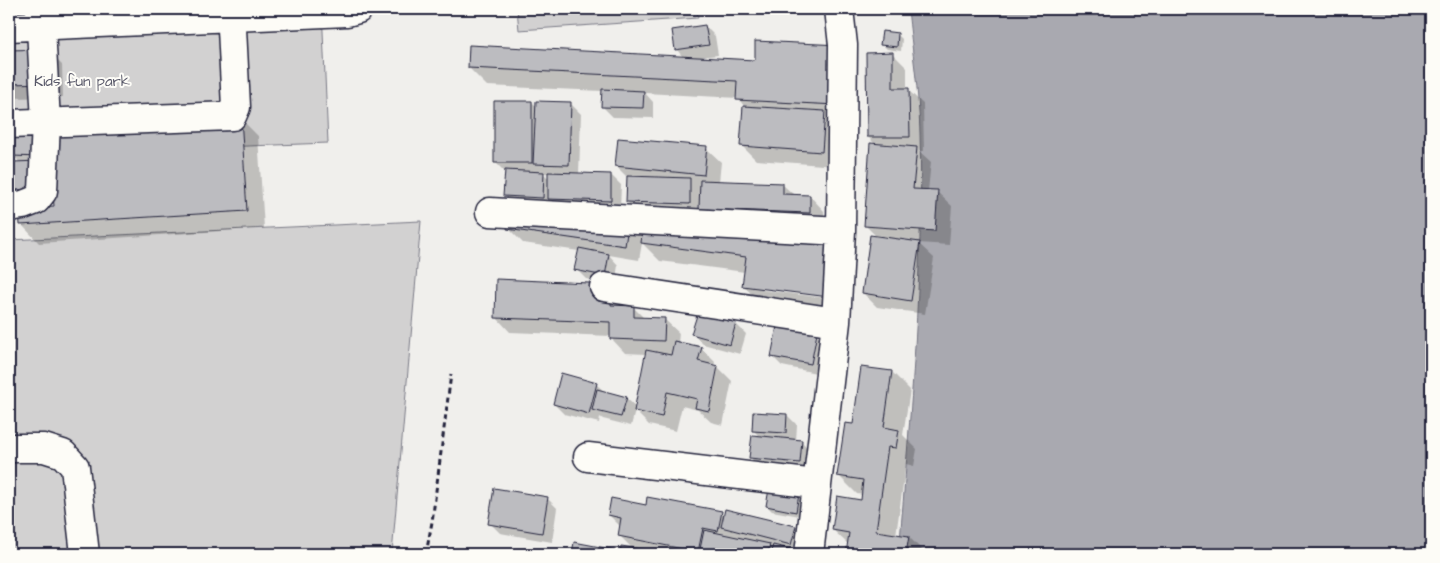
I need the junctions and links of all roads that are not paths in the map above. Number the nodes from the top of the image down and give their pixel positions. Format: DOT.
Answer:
graph roads {
  1 [pos="358,9"];
  2 [pos="839,9"];
  3 [pos="231,13"];
  4 [pos="157,14"];
  5 [pos="41,17"];
  6 [pos="9,27"];
  7 [pos="46,122"];
  8 [pos="9,124"];
  9 [pos="9,207"];
  10 [pos="490,212"];
  11 [pos="841,231"];
  12 [pos="604,286"];
  13 [pos="836,322"];
  14 [pos="9,448"];
  15 [pos="588,457"];
  16 [pos="816,484"];
  17 [pos="85,554"];
  18 [pos="809,554"];
  1 -- 3 [label="street"];
  2 -- 11 [label="street"];
  3 -- 4 [label="street"];
  3 -- 7 [label="street"];
  4 -- 5 [label="street"];
  5 -- 6 [label="street"];
  5 -- 7 [label="street"];
  7 -- 8 [label="street"];
  7 -- 9 [label="street"];
  10 -- 11 [label="street"];
  11 -- 13 [label="street"];
  12 -- 13 [label="street"];
  13 -- 16 [label="street"];
  14 -- 17 [label="street"];
  15 -- 16 [label="street"];
  16 -- 18 [label="street"];
}
